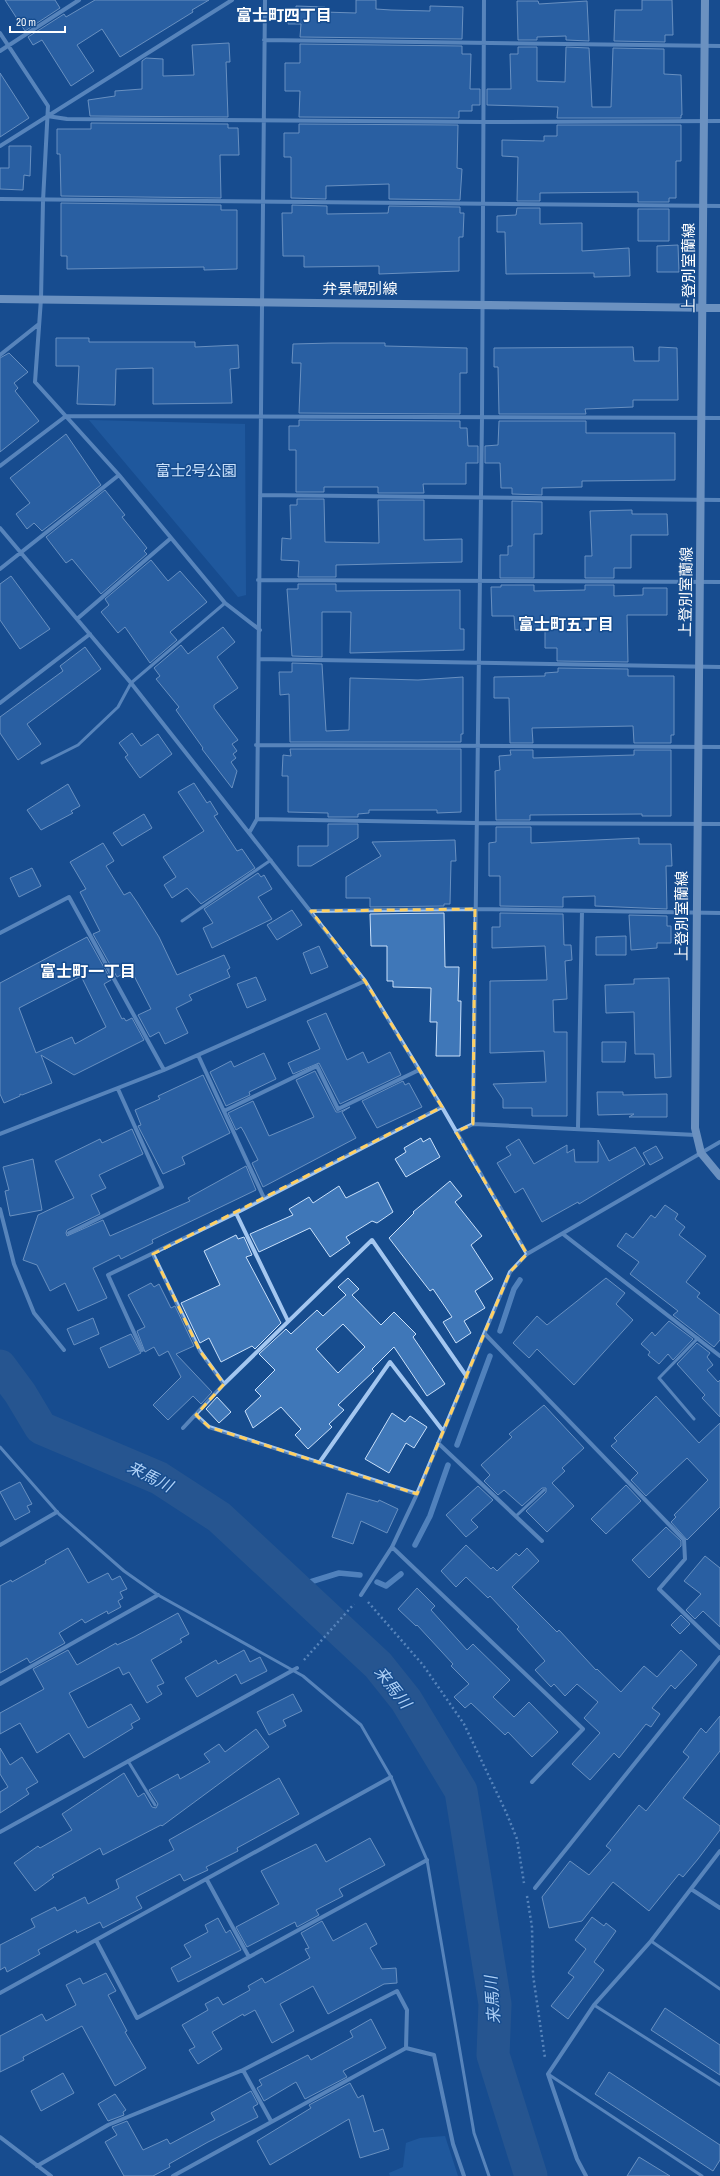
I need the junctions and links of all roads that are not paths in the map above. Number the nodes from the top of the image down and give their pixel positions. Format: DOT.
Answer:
graph roads {
  1 [pos="79,0"];
  2 [pos="232,0"];
  3 [pos="265,0"];
  4 [pos="484,0"];
  5 [pos="705,0"];
  6 [pos="0,33"];
  7 [pos="264,40"];
  8 [pos="484,42"];
  9 [pos="8,46"];
  10 [pos="705,46"];
  11 [pos="720,46"];
  12 [pos="0,51"];
  13 [pos="47,116"];
  14 [pos="264,119"];
  15 [pos="705,120"];
  16 [pos="720,121"];
  17 [pos="483,122"];
  18 [pos="0,146"];
  19 [pos="0,199"];
  20 [pos="43,200"];
  21 [pos="262,203"];
  22 [pos="482,205"];
  23 [pos="704,206"];
  24 [pos="720,206"];
  25 [pos="0,299"];
  26 [pos="41,299"];
  27 [pos="262,302"];
  28 [pos="482,304"];
  29 [pos="703,308"];
  30 [pos="720,308"];
  31 [pos="39,324"];
  32 [pos="0,355"];
  33 [pos="66,416"];
  34 [pos="482,416"];
  35 [pos="261,417"];
  36 [pos="702,418"];
  37 [pos="720,418"];
  38 [pos="0,466"];
  39 [pos="119,474"];
  40 [pos="260,495"];
  41 [pos="481,498"];
  42 [pos="701,500"];
  43 [pos="720,500"];
  44 [pos="0,528"];
  45 [pos="171,538"];
  46 [pos="20,552"];
  47 [pos="0,569"];
  48 [pos="258,580"];
  49 [pos="480,580"];
  50 [pos="699,582"];
  51 [pos="720,582"];
  52 [pos="225,602"];
  53 [pos="77,619"];
  54 [pos="260,630"];
  55 [pos="90,634"];
  56 [pos="259,659"];
  57 [pos="478,663"];
  58 [pos="699,667"];
  59 [pos="720,667"];
  60 [pos="131,683"];
  61 [pos="0,702"];
  62 [pos="256,745"];
  63 [pos="477,747"];
  64 [pos="698,747"];
  65 [pos="720,747"];
  66 [pos="42,763"];
  67 [pos="257,819"];
  68 [pos="476,823"];
  69 [pos="697,824"];
  70 [pos="720,824"];
  71 [pos="249,833"];
  72 [pos="271,860"];
  73 [pos="475,909"];
  74 [pos="311,911"];
  75 [pos="582,911"];
  76 [pos="696,913"];
  77 [pos="720,913"];
  78 [pos="182,921"];
  79 [pos="0,933"];
  80 [pos="365,982"];
  81 [pos="198,1055"];
  82 [pos="164,1070"];
  83 [pos="419,1070"];
  84 [pos="118,1088"];
  85 [pos="442,1107"];
  86 [pos="224,1110"];
  87 [pos="473,1124"];
  88 [pos="578,1128"];
  89 [pos="456,1132"];
  90 [pos="0,1134"];
  91 [pos="696,1135"];
  92 [pos="720,1142"];
  93 [pos="700,1153"];
  94 [pos="720,1176"];
  95 [pos="264,1198"];
  96 [pos="0,1209"];
  97 [pos="236,1213"];
  98 [pos="68,1233"];
  99 [pos="563,1234"];
  100 [pos="153,1254"];
  101 [pos="527,1254"];
  102 [pos="288,1321"];
  103 [pos="485,1334"];
  104 [pos="698,1338"];
  105 [pos="64,1350"];
  106 [pos="142,1350"];
  107 [pos="720,1356"];
  108 [pos="467,1377"];
  109 [pos="224,1384"];
  110 [pos="196,1415"];
  111 [pos="694,1419"];
  112 [pos="183,1428"];
  113 [pos="443,1431"];
  114 [pos="438,1443"];
  115 [pos="0,1447"];
  116 [pos="319,1463"];
  117 [pos="544,1490"];
  118 [pos="417,1494"];
  119 [pos="57,1512"];
  120 [pos="516,1516"];
  121 [pos="542,1541"];
  122 [pos="0,1546"];
  123 [pos="392,1547"];
  124 [pos="158,1595"];
  125 [pos="361,1595"];
  126 [pos="720,1648"];
  127 [pos="720,1657"];
  128 [pos="297,1668"];
  129 [pos="291,1670"];
  130 [pos="0,1684"];
  131 [pos="128,1761"];
  132 [pos="391,1777"];
  133 [pos="532,1782"];
  134 [pos="155,1805"];
  135 [pos="0,1832"];
  136 [pos="720,1851"];
  137 [pos="427,1860"];
  138 [pos="207,1880"];
  139 [pos="535,1888"];
  140 [pos="691,1889"];
  141 [pos="720,1908"];
  142 [pos="96,1940"];
  143 [pos="651,1941"];
  144 [pos="249,1957"];
  145 [pos="720,1989"];
  146 [pos="0,1993"];
  147 [pos="594,2004"];
  148 [pos="406,2048"];
  149 [pos="243,2070"];
  150 [pos="548,2074"];
  151 [pos="720,2085"];
  152 [pos="271,2121"];
  153 [pos="0,2137"];
  154 [pos="37,2166"];
  155 [pos="51,2176"];
  156 [pos="173,2176"];
  157 [pos="464,2176"];
  158 [pos="489,2176"];
  159 [pos="586,2176"];
  160 [pos="702,2176"];
  1 -- 9 [label="street"];
  2 -- 13 [label="street"];
  3 -- 7 [label="street"];
  4 -- 8 [label="street"];
  5 -- 10 [label="main road, 上登別室蘭線"];
  6 -- 9 [label="street"];
  7 -- 8 [label="street"];
  7 -- 14 [label="street"];
  8 -- 10 [label="street"];
  8 -- 17 [label="street"];
  9 -- 12 [label="street"];
  9 -- 13 [label="street"];
  10 -- 11 [label="street"];
  10 -- 15 [label="main road, 上登別室蘭線"];
  13 -- 14 [label="street"];
  13 -- 18 [label="street"];
  13 -- 20 [label="street"];
  14 -- 17 [label="street"];
  14 -- 21 [label="street"];
  15 -- 16 [label="street"];
  15 -- 17 [label="street"];
  15 -- 23 [label="main road, 上登別室蘭線"];
  17 -- 22 [label="street"];
  19 -- 20 [label="street"];
  20 -- 21 [label="street"];
  20 -- 26 [label="street"];
  21 -- 22 [label="street"];
  21 -- 27 [label="street"];
  22 -- 23 [label="street"];
  22 -- 28 [label="street"];
  23 -- 24 [label="street"];
  23 -- 29 [label="main road, 上登別室蘭線"];
  25 -- 26 [label="main road, 弁景幌別線"];
  26 -- 27 [label="main road, 弁景幌別線"];
  26 -- 31 [label="street"];
  27 -- 28 [label="main road, 弁景幌別線"];
  27 -- 35 [label="street"];
  28 -- 29 [label="main road, 弁景幌別線"];
  28 -- 34 [label="street"];
  29 -- 30 [label="main road, 弁景幌別線"];
  29 -- 36 [label="main road, 上登別室蘭線"];
  31 -- 32 [label="street"];
  31 -- 33 [label="street"];
  33 -- 35 [label="street"];
  33 -- 38 [label="street"];
  33 -- 39 [label="street"];
  34 -- 35 [label="street"];
  34 -- 36 [label="street"];
  34 -- 41 [label="street"];
  35 -- 40 [label="street"];
  36 -- 37 [label="street"];
  36 -- 42 [label="main road, 上登別室蘭線"];
  39 -- 45 [label="street"];
  39 -- 46 [label="street"];
  40 -- 41 [label="street"];
  40 -- 48 [label="street"];
  41 -- 42 [label="street"];
  41 -- 49 [label="street"];
  42 -- 43 [label="street"];
  42 -- 50 [label="main road, 上登別室蘭線"];
  44 -- 46 [label="street"];
  45 -- 52 [label="street"];
  45 -- 53 [label="street"];
  46 -- 47 [label="street"];
  46 -- 53 [label="street"];
  48 -- 49 [label="street"];
  48 -- 54 [label="street"];
  49 -- 50 [label="street"];
  49 -- 57 [label="street"];
  50 -- 51 [label="street"];
  50 -- 58 [label="main road, 上登別室蘭線"];
  52 -- 54 [label="street"];
  52 -- 60 [label="lane"];
  53 -- 55 [label="street"];
  54 -- 56 [label="street"];
  55 -- 60 [label="street"];
  55 -- 61 [label="street"];
  56 -- 57 [label="street"];
  56 -- 62 [label="street"];
  57 -- 58 [label="street"];
  57 -- 63 [label="street"];
  58 -- 59 [label="street"];
  58 -- 64 [label="main road, 上登別室蘭線"];
  60 -- 66 [label="lane"];
  60 -- 71 [label="street"];
  62 -- 63 [label="street"];
  62 -- 67 [label="street"];
  63 -- 64 [label="street"];
  63 -- 68 [label="street"];
  64 -- 65 [label="street"];
  64 -- 69 [label="main road, 上登別室蘭線"];
  67 -- 68 [label="street"];
  67 -- 71 [label="street"];
  68 -- 69 [label="street"];
  68 -- 73 [label="street"];
  69 -- 70 [label="street"];
  69 -- 76 [label="main road, 上登別室蘭線"];
  71 -- 72 [label="street"];
  72 -- 74 [label="street"];
  72 -- 78 [label="lane"];
  73 -- 74 [label="street"];
  73 -- 75 [label="street"];
  73 -- 87 [label="street"];
  74 -- 80 [label="street"];
  75 -- 76 [label="street"];
  75 -- 88 [label="street"];
  76 -- 77 [label="street"];
  76 -- 91 [label="main road, 上登別室蘭線"];
  79 -- 82 [label="street"];
  80 -- 81 [label="street"];
  80 -- 83 [label="street"];
  81 -- 82 [label="street"];
  81 -- 86 [label="street"];
  82 -- 84 [label="street"];
  83 -- 85 [label="street"];
  83 -- 86 [label="street"];
  84 -- 90 [label="street"];
  84 -- 98 [label="street"];
  85 -- 89 [label="street"];
  85 -- 95 [label="street"];
  86 -- 95 [label="street"];
  87 -- 88 [label="street"];
  87 -- 89 [label="street"];
  88 -- 91 [label="street"];
  89 -- 101 [label="street"];
  91 -- 93 [label="main road, 上登別室蘭線"];
  92 -- 93 [label="street"];
  93 -- 94 [label="main road, 上登別室蘭線"];
  93 -- 99 [label="street"];
  95 -- 97 [label="street"];
  96 -- 105 [label="street"];
  97 -- 100 [label="street"];
  97 -- 102 [label="street"];
  99 -- 101 [label="street"];
  99 -- 104 [label="street"];
  100 -- 106 [label="street"];
  100 -- 109 [label="street"];
  101 -- 103 [label="street"];
  102 -- 108 [label="street"];
  102 -- 109 [label="street"];
  103 -- 108 [label="street"];
  103 -- 126 [label="street"];
  104 -- 107 [label="street"];
  104 -- 111 [label="lane"];
  108 -- 113 [label="street"];
  109 -- 110 [label="street"];
  110 -- 112 [label="street"];
  110 -- 116 [label="street"];
  113 -- 114 [label="street"];
  113 -- 116 [label="street"];
  114 -- 118 [label="street"];
  114 -- 120 [label="street"];
  115 -- 119 [label="lane"];
  116 -- 118 [label="street"];
  117 -- 120 [label="lane"];
  118 -- 123 [label="street"];
  119 -- 122 [label="street"];
  119 -- 124 [label="lane"];
  120 -- 121 [label="street"];
  123 -- 125 [label="street"];
  123 -- 133 [label="street"];
  124 -- 129 [label="lane"];
  124 -- 130 [label="street"];
  127 -- 139 [label="street"];
  128 -- 129 [label="street"];
  129 -- 131 [label="street"];
  129 -- 132 [label="lane"];
  131 -- 134 [label="lane"];
  131 -- 135 [label="street"];
  132 -- 137 [label="lane"];
  132 -- 138 [label="street"];
  136 -- 140 [label="street"];
  137 -- 144 [label="street"];
  137 -- 158 [label="lane"];
  138 -- 142 [label="street"];
  138 -- 144 [label="street"];
  140 -- 141 [label="street"];
  140 -- 143 [label="street"];
  142 -- 144 [label="street"];
  142 -- 146 [label="street"];
  143 -- 145 [label="lane"];
  143 -- 147 [label="street"];
  147 -- 150 [label="street"];
  147 -- 151 [label="lane"];
  148 -- 149 [label="street"];
  148 -- 152 [label="street"];
  148 -- 157 [label="street"];
  149 -- 152 [label="street"];
  149 -- 154 [label="street"];
  150 -- 159 [label="street"];
  150 -- 160 [label="lane"];
  152 -- 156 [label="street"];
  153 -- 154 [label="street"];
  154 -- 155 [label="street"];
}
